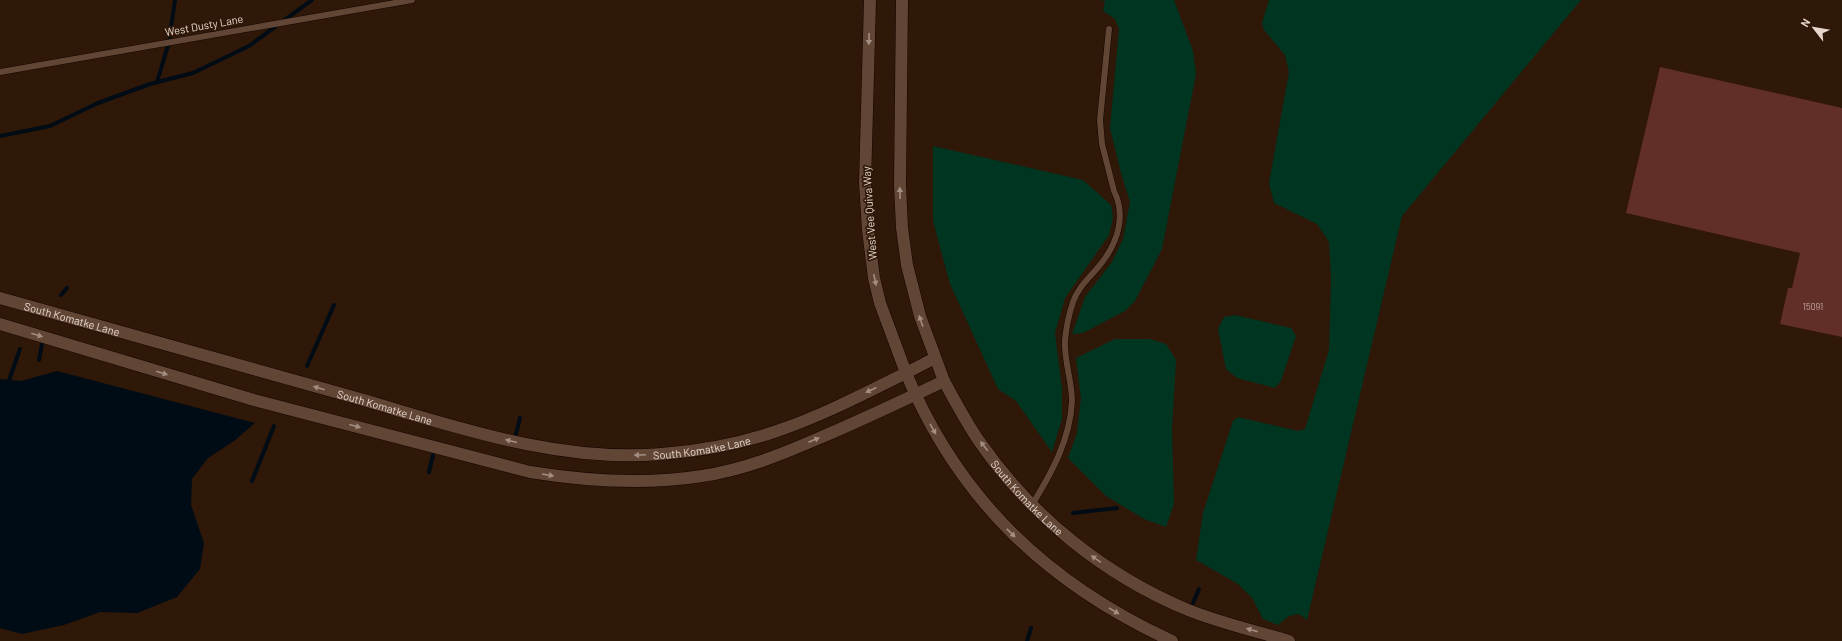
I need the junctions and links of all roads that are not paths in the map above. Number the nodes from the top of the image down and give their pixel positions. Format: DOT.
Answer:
graph roads {
  1 [pos="412,0"];
  2 [pos="870,0"];
  3 [pos="902,0"];
  4 [pos="1109,29"];
  5 [pos="0,72"];
  6 [pos="0,298"];
  7 [pos="0,324"];
  8 [pos="934,358"];
  9 [pos="906,373"];
  10 [pos="944,381"];
  11 [pos="915,395"];
  12 [pos="1032,505"];
  13 [pos="1172,641"];
  14 [pos="1289,641"];
  1 -- 5 [label="lane, West Dusty Lane"];
  2 -- 9 [label="street, West Vee Quiva Way, one-way"];
  8 -- 3 [label="street, one-way"];
  4 -- 12 [label="lane"];
  9 -- 6 [label="street, South Komatke Lane, one-way"];
  7 -- 11 [label="street, one-way"];
  8 -- 9 [label="street, South Komatke Lane"];
  8 -- 10 [label="street, South Komatke Lane"];
  9 -- 11 [label="street, West Vee Quiva Way"];
  10 -- 11 [label="street"];
  12 -- 10 [label="street, South Komatke Lane, one-way"];
  11 -- 13 [label="street, one-way"];
  14 -- 12 [label="street, South Komatke Lane, one-way"];
}
